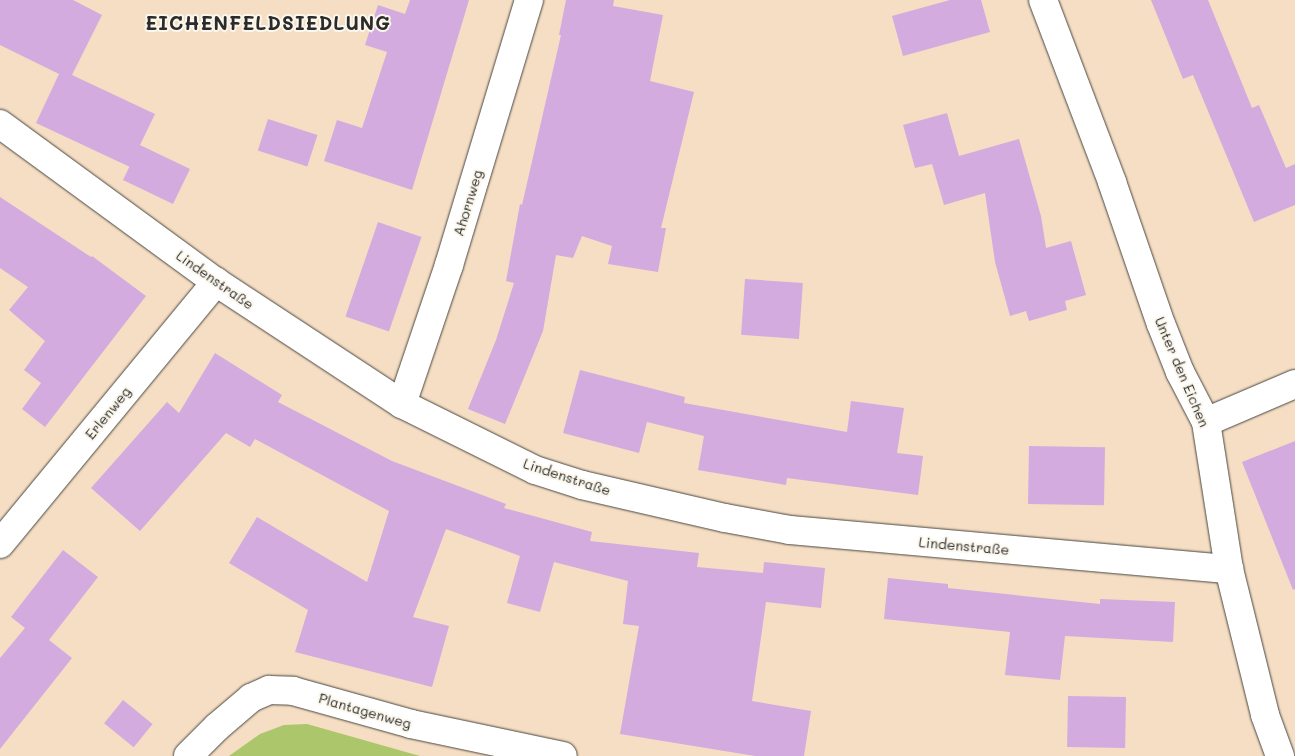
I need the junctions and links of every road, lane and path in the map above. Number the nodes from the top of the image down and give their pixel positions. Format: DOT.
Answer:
graph roads {
  1 [pos="529,0"];
  2 [pos="1043,0"];
  3 [pos="0,124"];
  4 [pos="216,282"];
  5 [pos="1295,384"];
  6 [pos="402,404"];
  7 [pos="1206,422"];
  8 [pos="0,544"];
  9 [pos="1229,569"];
  10 [pos="188,756"];
  11 [pos="563,756"];
  12 [pos="1280,756"];
  1 -- 6 [label="street, Ahornweg"];
  2 -- 7 [label="street, Unter den Eichen"];
  3 -- 4 [label="street, Lindenstraße"];
  4 -- 6 [label="street, Lindenstraße"];
  4 -- 8 [label="street, Erlenweg"];
  5 -- 7 [label="street"];
  6 -- 9 [label="street, Lindenstraße"];
  7 -- 9 [label="street, Unter den Eichen"];
  9 -- 12 [label="street, Unter den Eichen"];
  10 -- 11 [label="street, Plantagenweg"];
}
